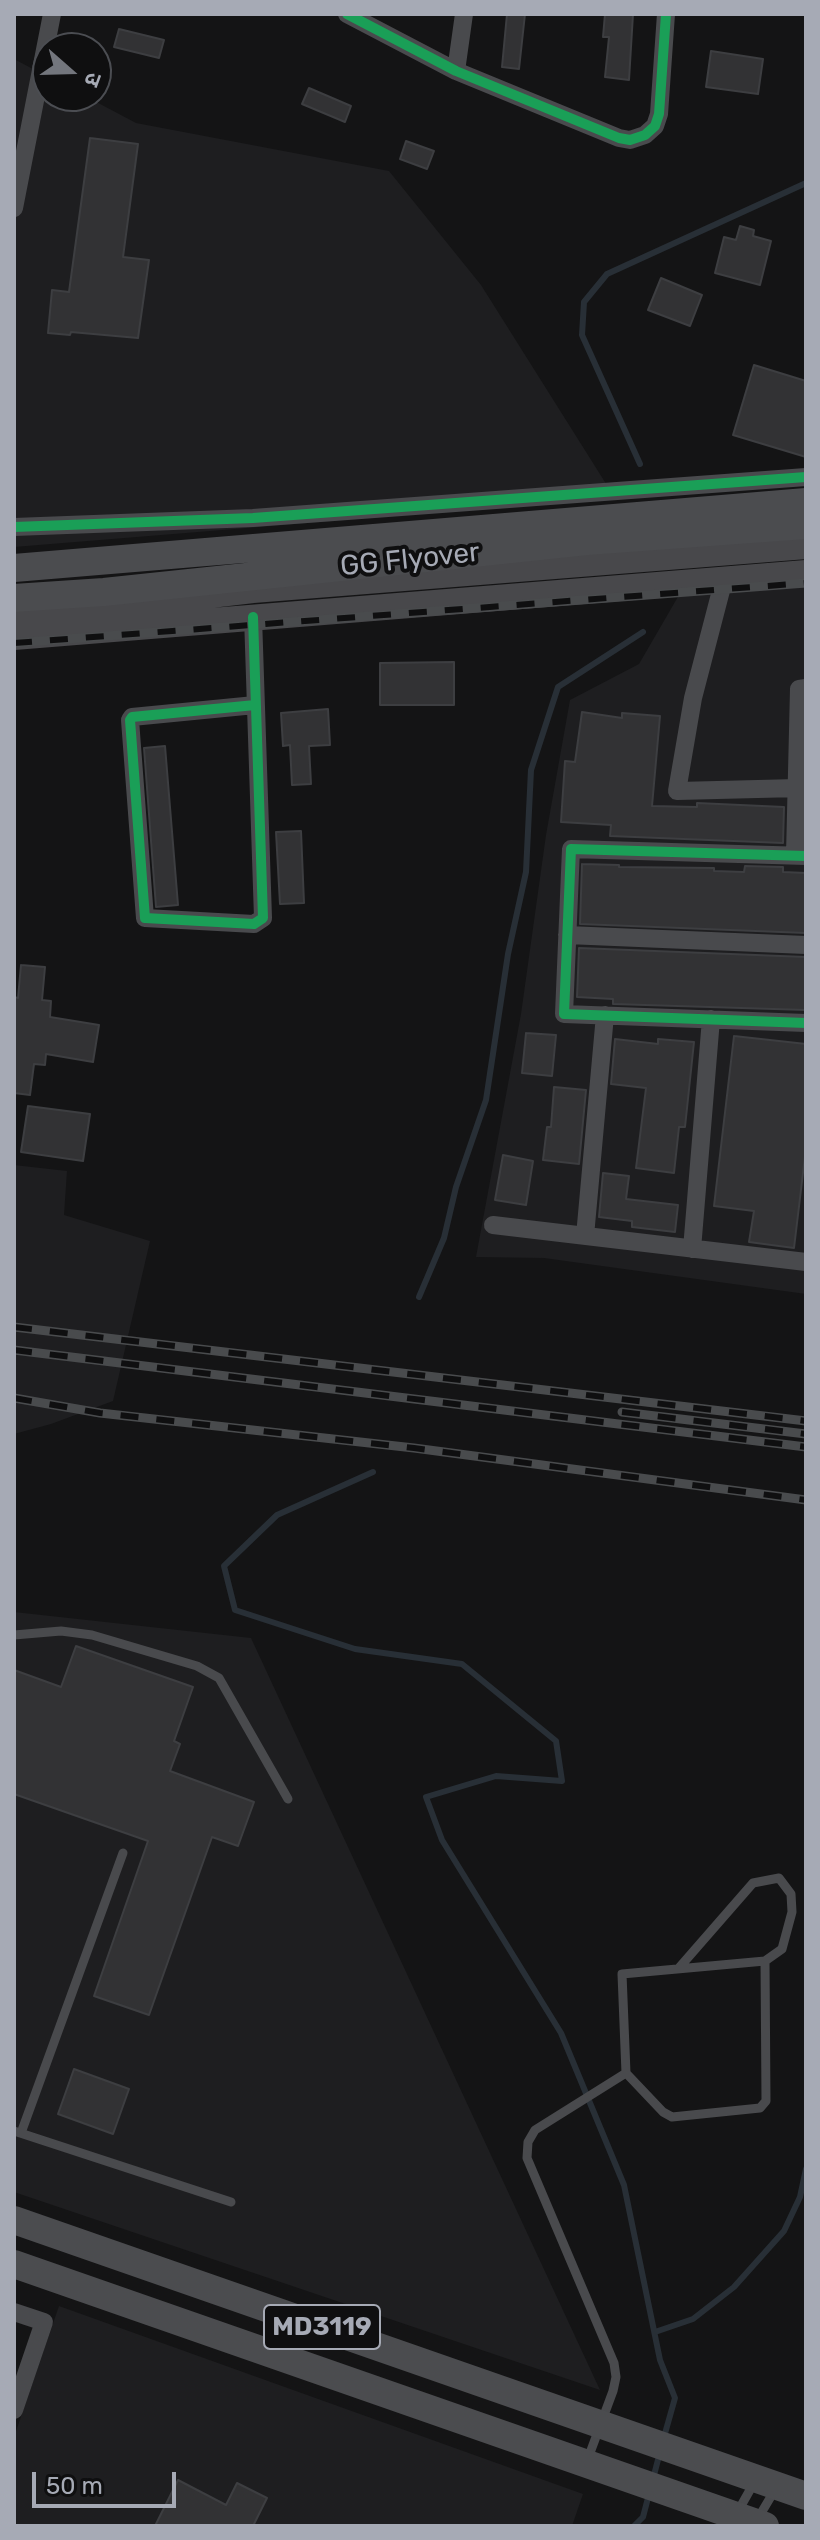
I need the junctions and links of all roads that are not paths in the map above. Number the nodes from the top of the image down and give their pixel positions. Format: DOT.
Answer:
graph roads {
  1 [pos="52,14"];
  2 [pos="347,14"];
  3 [pos="464,14"];
  4 [pos="666,14"];
  5 [pos="456,71"];
  6 [pos="14,208"];
  7 [pos="806,477"];
  8 [pos="806,502"];
  9 [pos="806,525"];
  10 [pos="14,527"];
  11 [pos="806,546"];
  12 [pos="14,568"];
  13 [pos="806,573"];
  14 [pos="724,579"];
  15 [pos="14,598"];
  16 [pos="253,617"];
  17 [pos="14,618"];
  18 [pos="14,637"];
  19 [pos="806,688"];
  20 [pos="255,705"];
  21 [pos="800,780"];
  22 [pos="800,855"];
  23 [pos="567,935"];
  24 [pos="806,945"];
  25 [pos="605,1015"];
  26 [pos="711,1019"];
  27 [pos="806,1023"];
  28 [pos="493,1225"];
  29 [pos="585,1236"];
  30 [pos="692,1249"];
  31 [pos="806,1262"];
  32 [pos="14,1635"];
  33 [pos="288,1799"];
  34 [pos="123,1853"];
  35 [pos="765,1961"];
  36 [pos="678,1969"];
  37 [pos="626,2073"];
  38 [pos="17,2132"];
  39 [pos="231,2202"];
  40 [pos="14,2220"];
  41 [pos="14,2264"];
  42 [pos="14,2312"];
  43 [pos="14,2410"];
  44 [pos="609,2427"];
  45 [pos="590,2464"];
  46 [pos="767,2482"];
  47 [pos="806,2496"];
  48 [pos="742,2520"];
  1 -- 6 [label="street"];
  2 -- 5 [label="street"];
  3 -- 5 [label="street"];
  4 -- 5 [label="street"];
  7 -- 10 [label="street"];
  8 -- 12 [label="main road, GG Flyover"];
  9 -- 15 [label="main road, GG Flyover"];
  11 -- 17 [label="main road"];
  13 -- 14 [label="main road"];
  14 -- 16 [label="main road"];
  14 -- 21 [label="street"];
  16 -- 18 [label="main road"];
  16 -- 20 [label="street"];
  19 -- 21 [label="street"];
  20 -- 20 [label="street"];
  21 -- 22 [label="street"];
  22 -- 23 [label="street"];
  23 -- 24 [label="street"];
  23 -- 25 [label="street"];
  25 -- 26 [label="street"];
  25 -- 29 [label="street"];
  26 -- 27 [label="street"];
  26 -- 30 [label="street"];
  28 -- 29 [label="street"];
  29 -- 30 [label="street"];
  30 -- 31 [label="street"];
  32 -- 33 [label="lane"];
  34 -- 38 [label="lane"];
  35 -- 36 [label="lane"];
  35 -- 36 [label="lane"];
  35 -- 37 [label="lane"];
  36 -- 37 [label="lane"];
  37 -- 44 [label="lane"];
  38 -- 39 [label="lane"];
  40 -- 44 [label="main road, MD3119"];
  41 -- 45 [label="main road, MD3119"];
  42 -- 43 [label="street"];
  44 -- 45 [label="lane"];
  44 -- 46 [label="main road, MD3119"];
  45 -- 48 [label="main road, MD3119"];
  46 -- 47 [label="main road, MD3119"];
  46 -- 48 [label="lane"];
  46 -- 48 [label="lane"];
}
